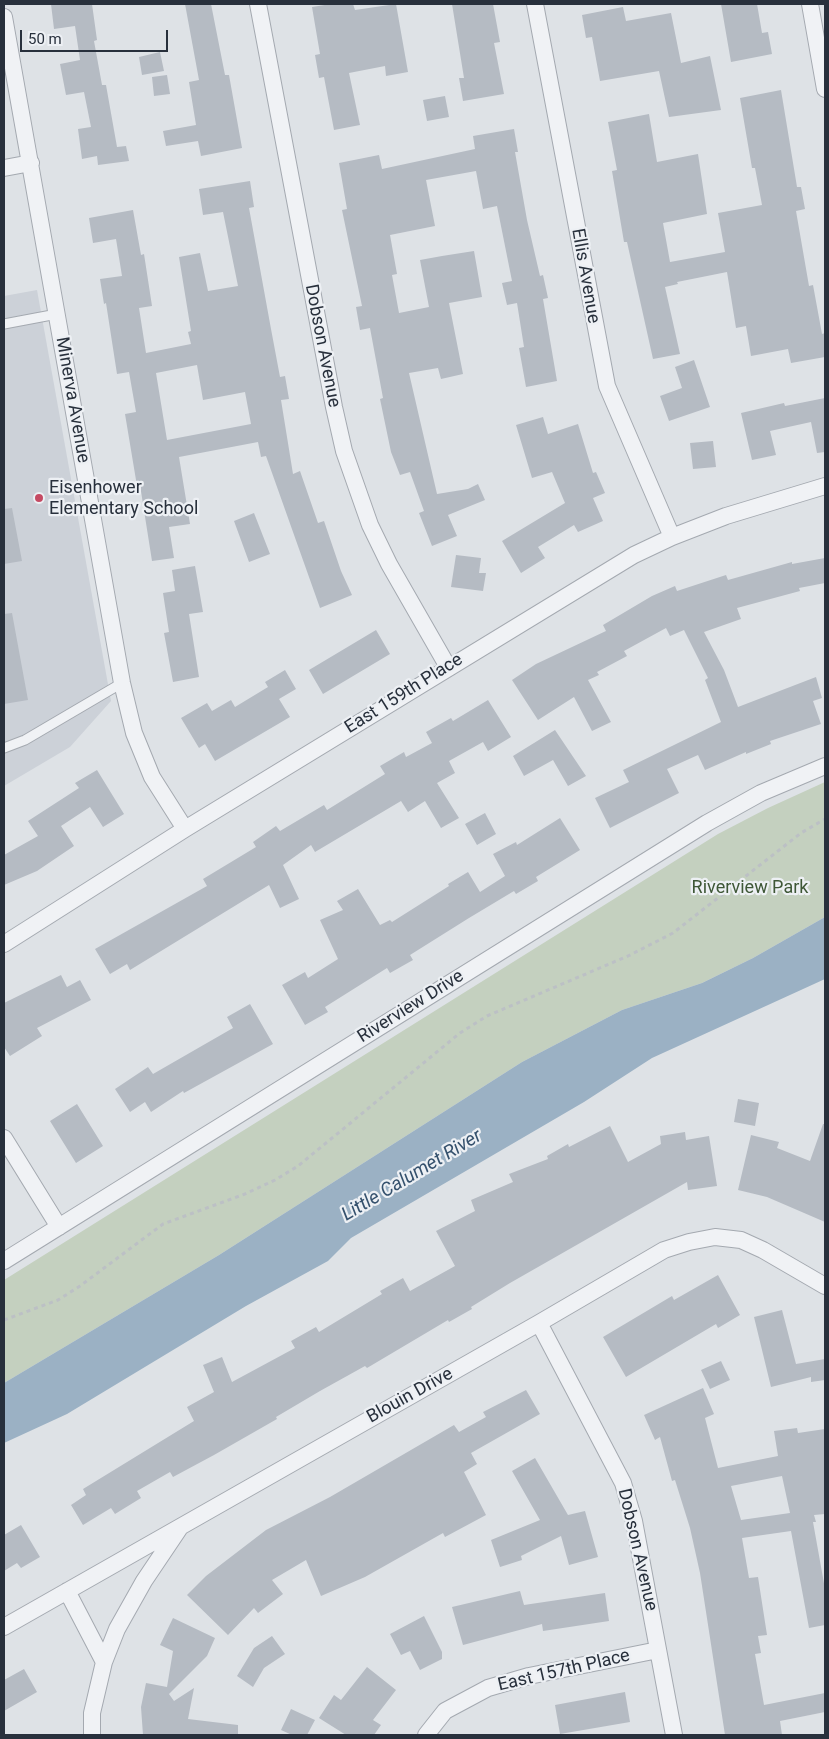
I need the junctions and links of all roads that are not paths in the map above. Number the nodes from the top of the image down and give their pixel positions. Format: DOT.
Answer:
graph roads {
  1 [pos="258,4"];
  2 [pos="536,4"];
  3 [pos="810,4"];
  4 [pos="4,17"];
  5 [pos="825,89"];
  6 [pos="31,163"];
  7 [pos="4,168"];
  8 [pos="57,314"];
  9 [pos="4,324"];
  10 [pos="825,486"];
  11 [pos="672,537"];
  12 [pos="448,667"];
  13 [pos="122,683"];
  14 [pos="4,748"];
  15 [pos="825,766"];
  16 [pos="185,829"];
  17 [pos="4,944"];
  18 [pos="4,1138"];
  19 [pos="59,1227"];
  20 [pos="4,1261"];
  21 [pos="825,1286"];
  22 [pos="539,1323"];
  23 [pos="182,1525"];
  24 [pos="67,1591"];
  25 [pos="4,1627"];
  26 [pos="658,1650"];
  27 [pos="104,1662"];
  28 [pos="92,1735"];
  29 [pos="426,1735"];
  30 [pos="674,1735"];
  1 -- 12 [label="street, Dobson Avenue"];
  2 -- 11 [label="street, Ellis Avenue"];
  3 -- 5 [label="street"];
  4 -- 6 [label="street, Minerva Avenue"];
  6 -- 7 [label="street"];
  6 -- 8 [label="street, Minerva Avenue"];
  8 -- 9 [label="lane"];
  8 -- 13 [label="street, Minerva Avenue"];
  10 -- 11 [label="street, East 159th Place"];
  11 -- 12 [label="street, East 159th Place"];
  12 -- 16 [label="street, East 159th Place"];
  13 -- 14 [label="lane"];
  13 -- 16 [label="street, Minerva Avenue"];
  15 -- 19 [label="street, Riverview Drive"];
  16 -- 17 [label="street, East 159th Place"];
  18 -- 19 [label="street"];
  19 -- 20 [label="street, Riverview Drive"];
  21 -- 22 [label="street, Blouin Drive"];
  22 -- 23 [label="street, Blouin Drive"];
  22 -- 26 [label="street, Dobson Avenue"];
  23 -- 24 [label="street, Blouin Drive"];
  23 -- 27 [label="street"];
  24 -- 25 [label="street, Blouin Drive"];
  24 -- 27 [label="street"];
  26 -- 29 [label="street, East 157th Place"];
  26 -- 30 [label="street, Dobson Avenue"];
  27 -- 28 [label="street"];
}
